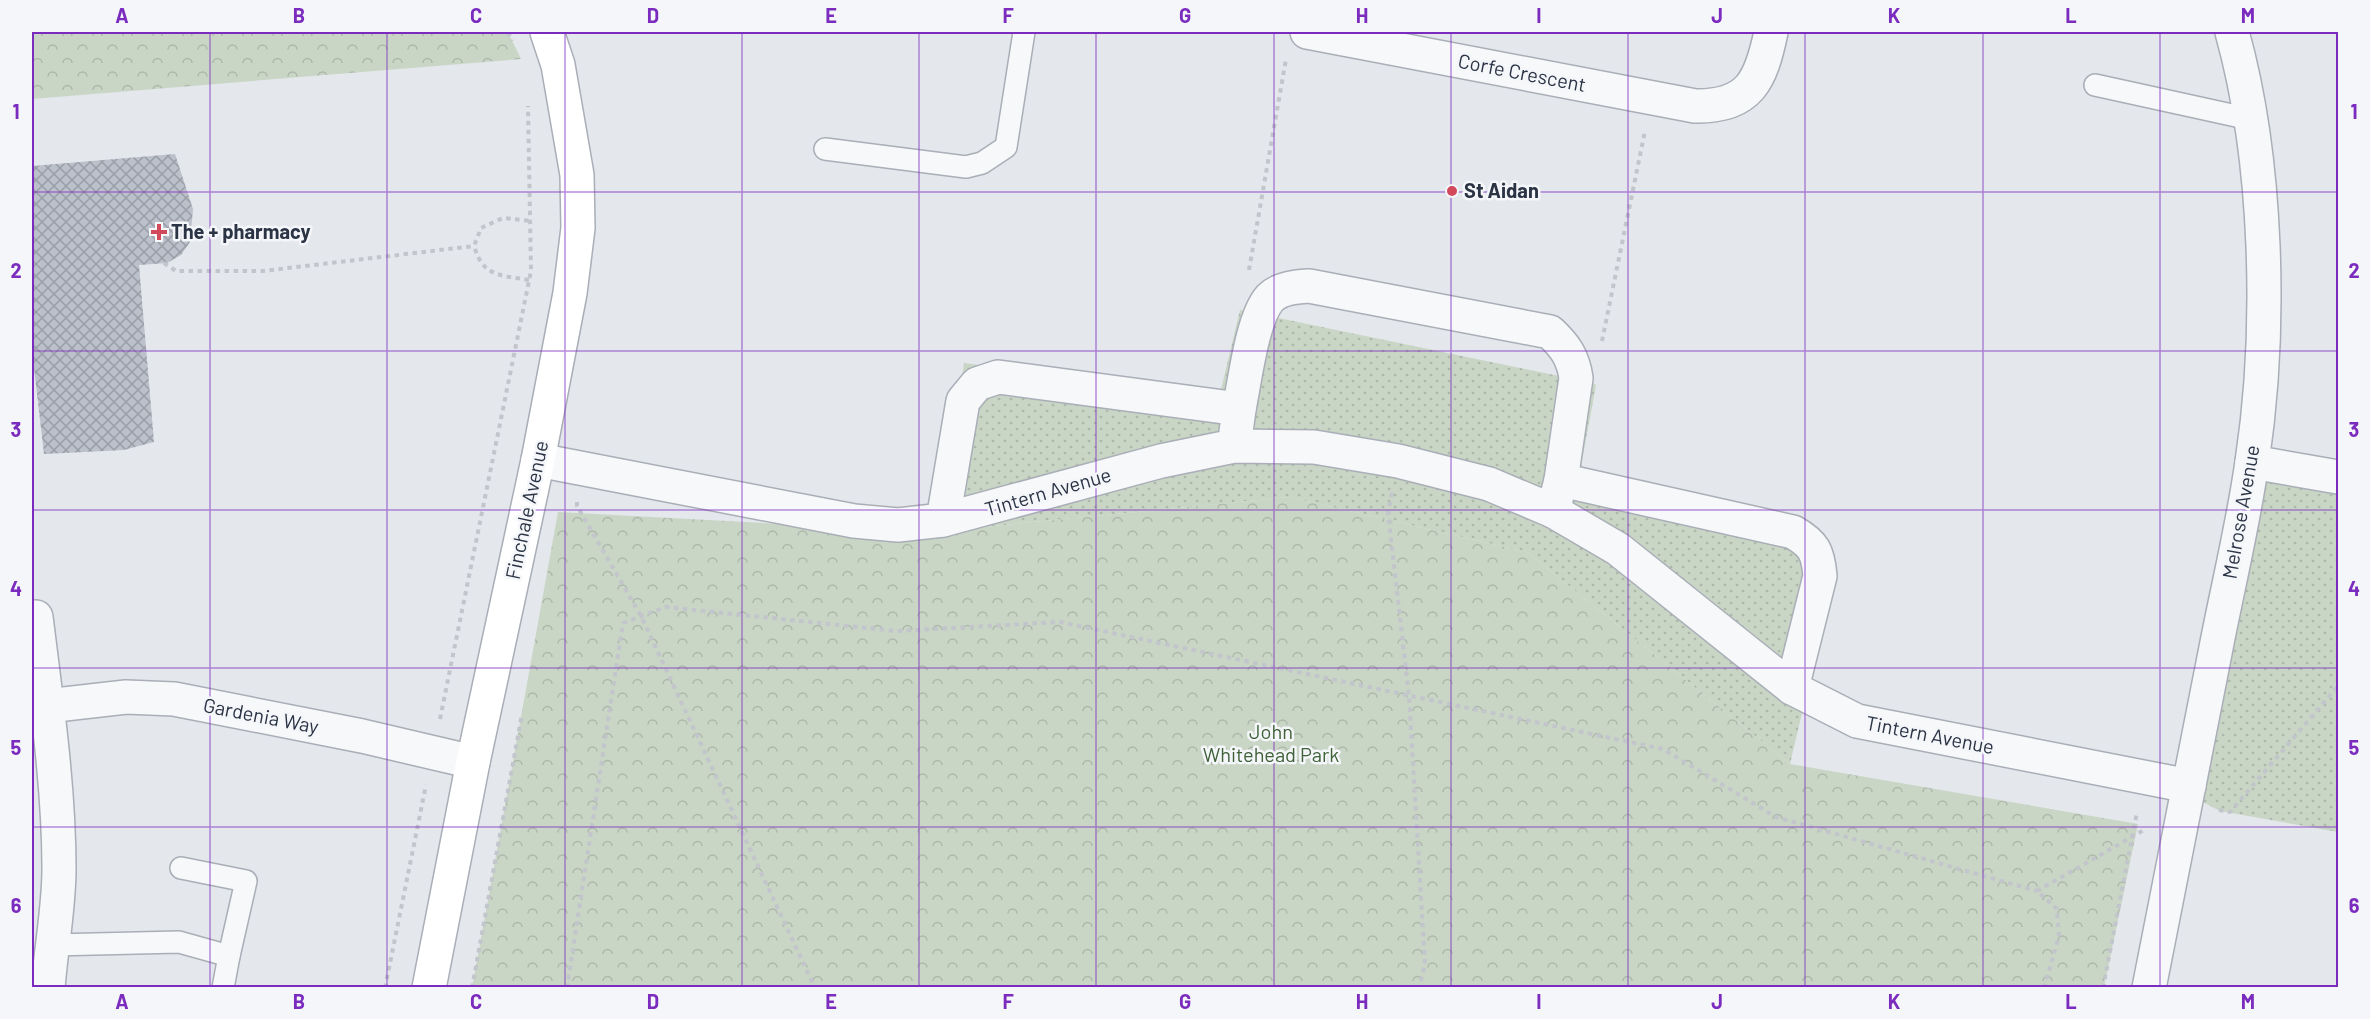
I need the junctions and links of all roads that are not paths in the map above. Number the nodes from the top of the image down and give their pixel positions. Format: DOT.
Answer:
graph roads {
  1 [pos="547,32"];
  2 [pos="1024,32"];
  3 [pos="1771,32"];
  4 [pos="2232,32"];
  5 [pos="1303,37"];
  6 [pos="2095,85"];
  7 [pos="2250,119"];
  8 [pos="825,149"];
  9 [pos="1239,409"];
  10 [pos="1234,446"];
  11 [pos="538,460"];
  12 [pos="2252,462"];
  13 [pos="2338,477"];
  14 [pos="1557,496"];
  15 [pos="943,520"];
  16 [pos="36,617"];
  17 [pos="1792,688"];
  18 [pos="47,706"];
  19 [pos="473,762"];
  20 [pos="2187,796"];
  21 [pos="45,830"];
  22 [pos="181,868"];
  23 [pos="52,945"];
  24 [pos="229,956"];
  25 [pos="48,987"];
  26 [pos="223,987"];
  27 [pos="429,987"];
  28 [pos="2149,987"];
  1 -- 11 [label="street, Finchale Avenue"];
  2 -- 8 [label="lane"];
  3 -- 5 [label="street, Corfe Crescent"];
  4 -- 7 [label="street, Melrose Avenue"];
  6 -- 7 [label="lane"];
  7 -- 12 [label="street, Melrose Avenue"];
  9 -- 10 [label="street"];
  9 -- 14 [label="street"];
  9 -- 15 [label="street"];
  10 -- 14 [label="street, Tintern Avenue"];
  10 -- 15 [label="street, Tintern Avenue"];
  11 -- 15 [label="street, Tintern Avenue"];
  11 -- 19 [label="street, Finchale Avenue"];
  12 -- 13 [label="street"];
  12 -- 20 [label="street, Melrose Avenue"];
  14 -- 17 [label="street, Tintern Avenue"];
  14 -- 17 [label="street"];
  16 -- 18 [label="street"];
  17 -- 20 [label="street, Tintern Avenue"];
  18 -- 19 [label="street, Gardenia Way"];
  18 -- 21 [label="street"];
  19 -- 27 [label="street, Finchale Avenue"];
  20 -- 28 [label="street, Melrose Avenue"];
  21 -- 23 [label="street"];
  22 -- 24 [label="lane"];
  23 -- 24 [label="lane"];
  23 -- 25 [label="street"];
  24 -- 26 [label="lane"];
}
